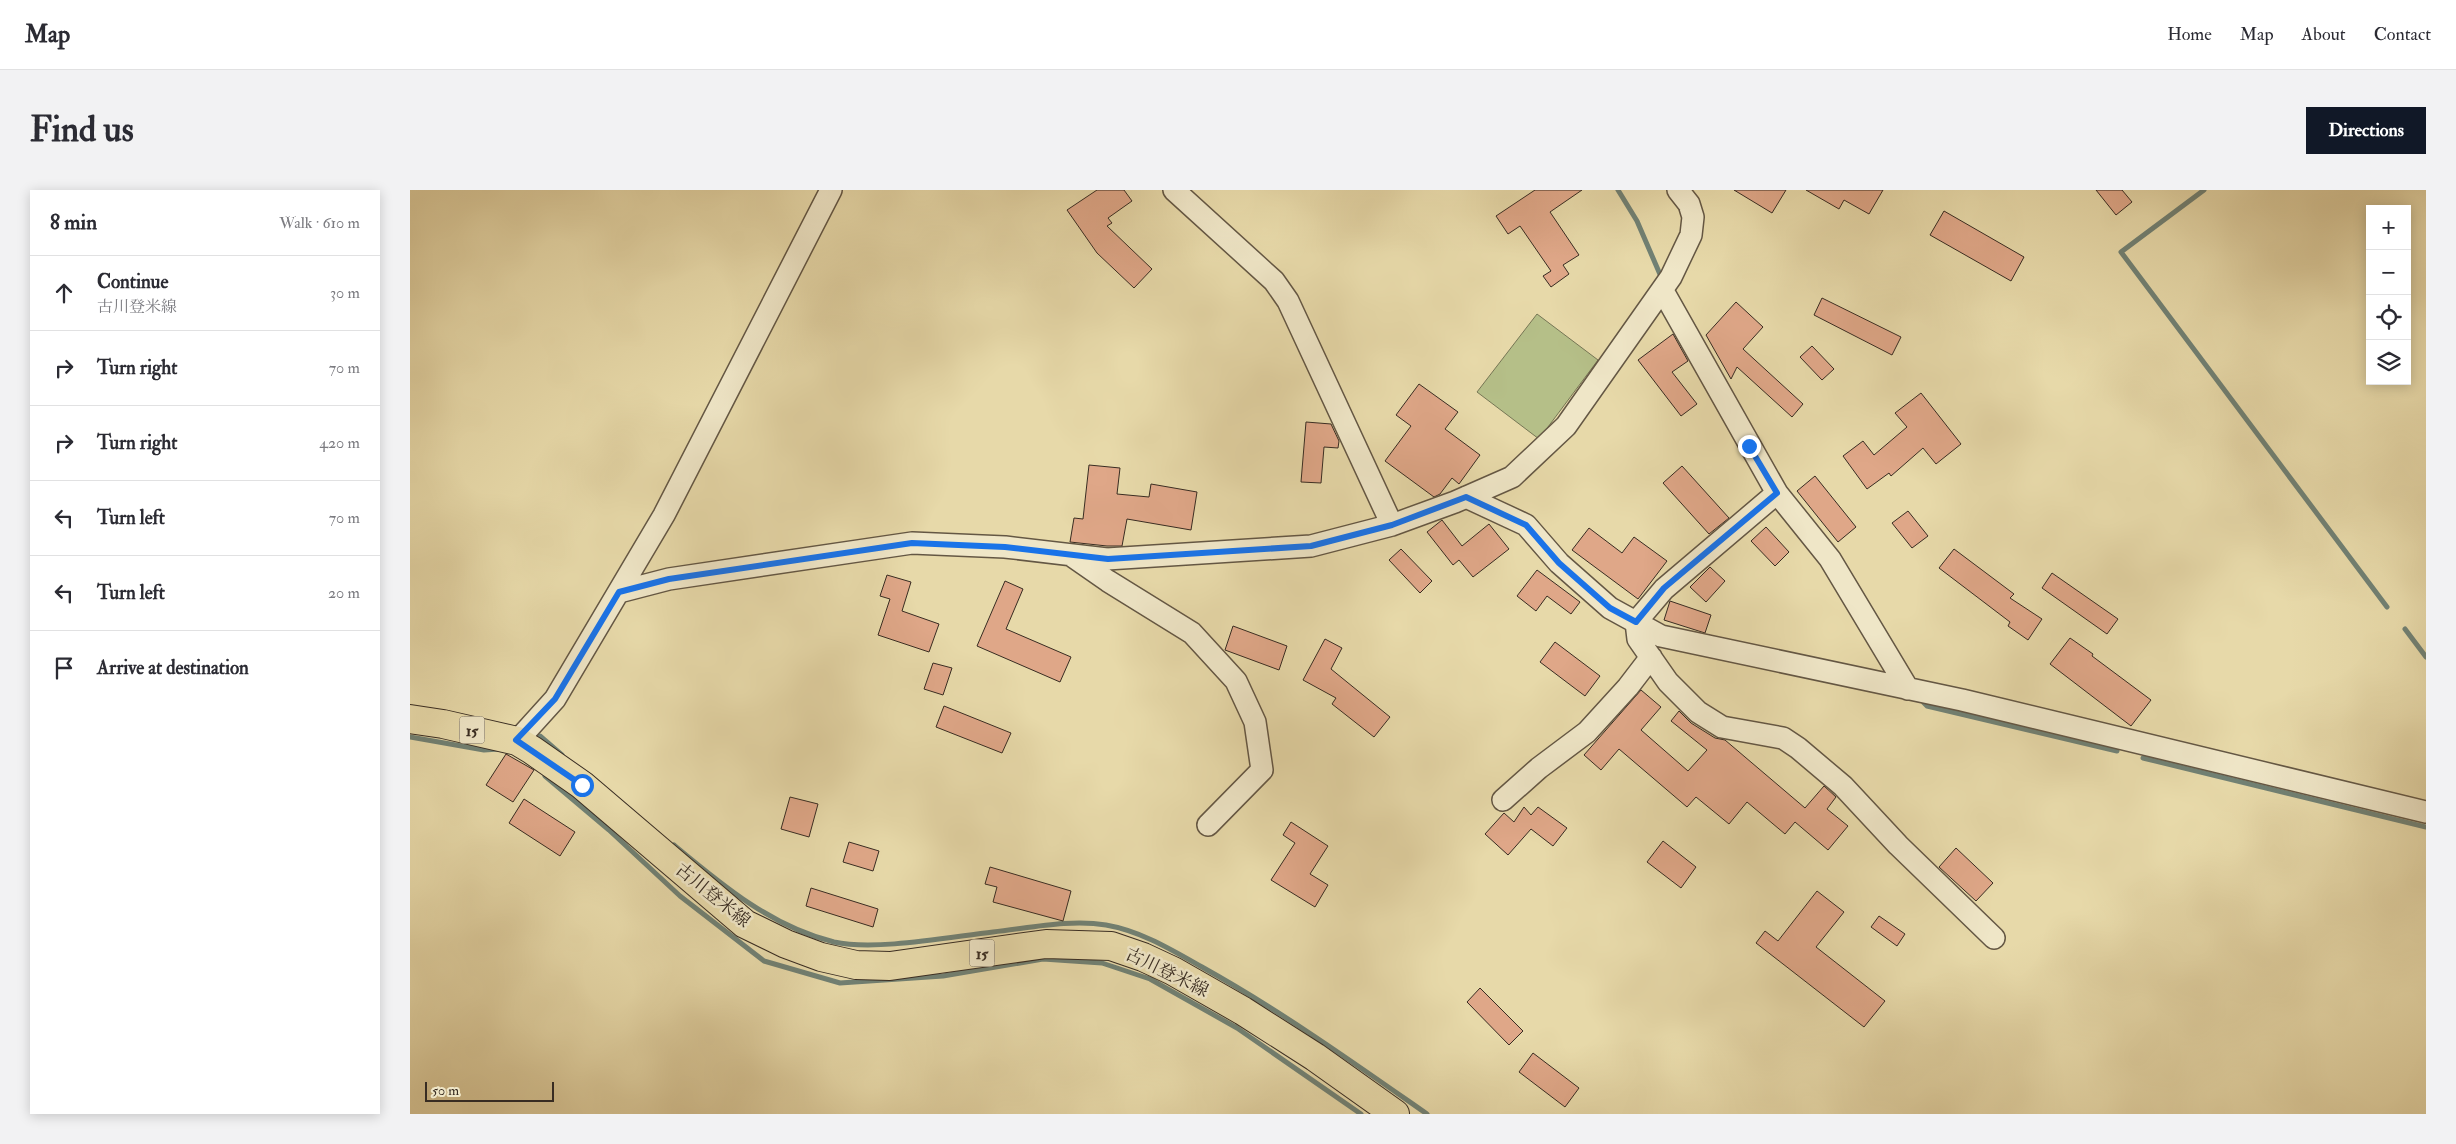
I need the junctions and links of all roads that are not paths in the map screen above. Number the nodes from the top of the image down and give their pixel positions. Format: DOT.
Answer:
graph roads {
  1 [pos="831,190"];
  2 [pos="1174,190"];
  3 [pos="1678,190"];
  4 [pos="1666,285"];
  5 [pos="1777,493"];
  6 [pos="1466,497"];
  7 [pos="1392,525"];
  8 [pos="1070,555"];
  9 [pos="619,592"];
  10 [pos="1636,622"];
  11 [pos="1651,657"];
  12 [pos="1908,689"];
  13 [pos="410,719"];
  14 [pos="516,740"];
  15 [pos="1503,800"];
  16 [pos="2426,812"];
  17 [pos="1208,824"];
  18 [pos="1994,938"];
  19 [pos="1395,1114"];
  1 -- 9 [label="street"];
  2 -- 7 [label="street"];
  3 -- 4 [label="street"];
  4 -- 5 [label="street"];
  4 -- 6 [label="street"];
  5 -- 10 [label="street"];
  5 -- 12 [label="street"];
  6 -- 7 [label="street"];
  6 -- 10 [label="street"];
  7 -- 8 [label="street"];
  8 -- 9 [label="street"];
  8 -- 17 [label="street"];
  9 -- 14 [label="street"];
  10 -- 11 [label="street"];
  10 -- 12 [label="street"];
  11 -- 15 [label="street"];
  11 -- 18 [label="street"];
  12 -- 16 [label="street"];
  13 -- 14 [label="main road, 古川登米線 / 15"];
  14 -- 19 [label="main road, 古川登米線 / 15"];
}
